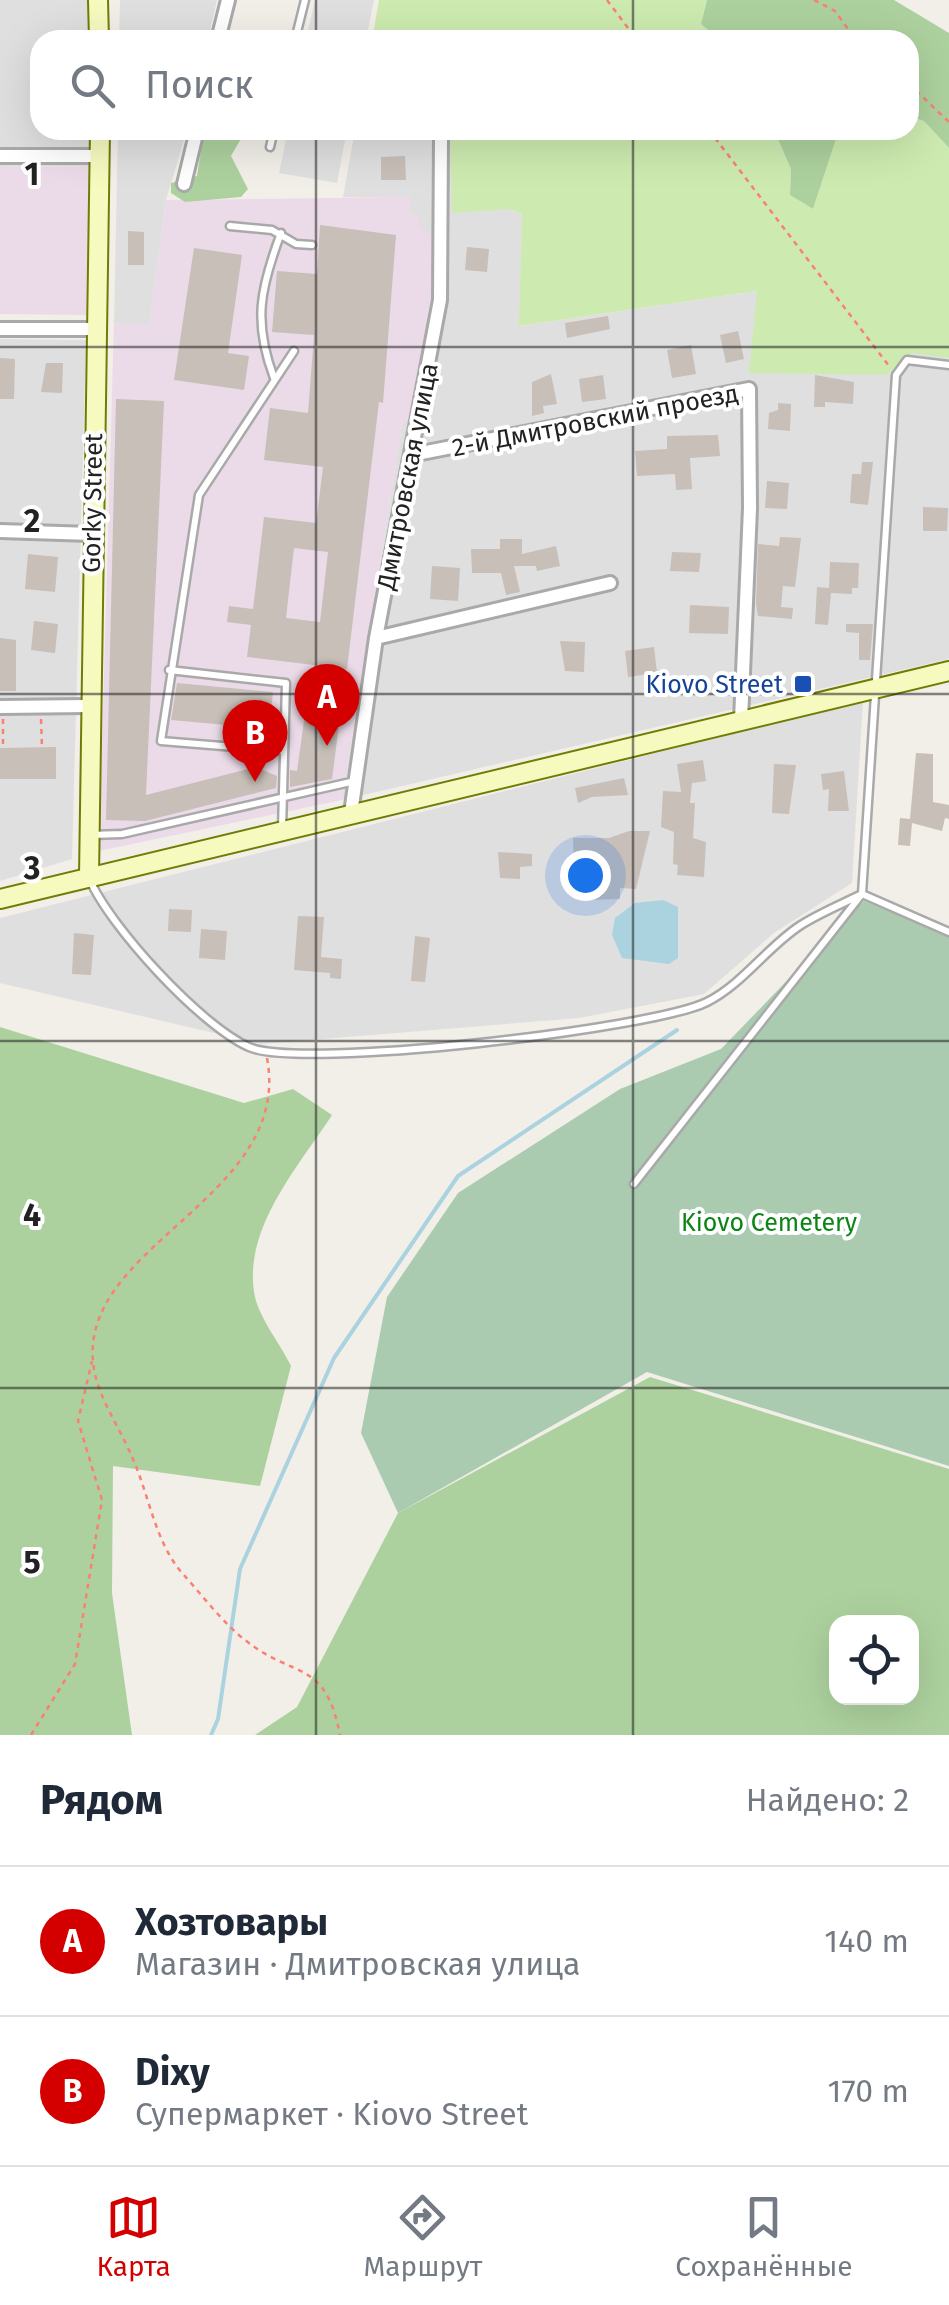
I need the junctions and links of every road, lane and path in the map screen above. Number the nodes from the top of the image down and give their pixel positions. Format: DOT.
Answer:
graph roads {
  1 [pos="98,0"];
  2 [pos="228,0"];
  3 [pos="305,0"];
  4 [pos="607,0"];
  5 [pos="814,0"];
  6 [pos="99,30"];
  7 [pos="220,30"];
  8 [pos="298,30"];
  9 [pos="630,30"];
  10 [pos="849,30"];
  11 [pos="919,94"];
  12 [pos="949,122"];
  13 [pos="100,140"];
  14 [pos="194,140"];
  15 [pos="272,140"];
  16 [pos="441,140"];
  17 [pos="717,140"];
  18 [pos="270,147"];
  19 [pos="0,156"];
  20 [pos="100,156"];
  21 [pos="184,184"];
  22 [pos="230,226"];
  23 [pos="281,234"];
  24 [pos="312,246"];
  25 [pos="0,328"];
  26 [pos="96,329"];
  27 [pos="294,350"];
  28 [pos="949,364"];
  29 [pos="896,374"];
  30 [pos="274,378"];
  31 [pos="411,454"];
  32 [pos="0,531"];
  33 [pos="91,534"];
  34 [pos="610,583"];
  35 [pos="376,638"];
  36 [pos="170,670"];
  37 [pos="949,671"];
  38 [pos="872,688"];
  39 [pos="41,706"];
  40 [pos="88,706"];
  41 [pos="2,707"];
  42 [pos="741,720"];
  43 [pos="3,748"];
  44 [pos="42,748"];
  45 [pos="284,751"];
  46 [pos="356,781"];
  47 [pos="283,800"];
  48 [pos="351,814"];
  49 [pos="282,830"];
  50 [pos="89,836"];
  51 [pos="88,877"];
  52 [pos="862,894"];
  53 [pos="0,899"];
  54 [pos="949,932"];
  55 [pos="266,1052"];
  56 [pos="634,1184"];
  57 [pos="94,1356"];
  58 [pos="31,1735"];
  59 [pos="340,1735"];
  1 -- 6 [label="main road"];
  2 -- 7 [label="street"];
  3 -- 8 [label="lane"];
  4 -- 9 [label="path"];
  5 -- 10 [label="path"];
  11 -- 12 [label="path"];
  13 -- 20 [label="main road, Gorky Street"];
  14 -- 21 [label="street"];
  15 -- 18 [label="lane"];
  16 -- 31 [label="street, Дмитровская улица"];
  17 -- 29 [label="path"];
  19 -- 20 [label="street"];
  20 -- 26 [label="main road, Gorky Street"];
  22 -- 23 [label="lane"];
  23 -- 24 [label="lane"];
  23 -- 30 [label="lane"];
  25 -- 26 [label="street"];
  26 -- 33 [label="main road, Gorky Street"];
  27 -- 30 [label="lane"];
  28 -- 29 [label="lane"];
  29 -- 38 [label="lane"];
  30 -- 36 [label="lane"];
  31 -- 35 [label="street, Дмитровская улица"];
  31 -- 42 [label="street, 2-й Дмитровский проезд"];
  32 -- 33 [label="street"];
  33 -- 40 [label="main road, Gorky Street"];
  34 -- 35 [label="street"];
  35 -- 46 [label="street, Дмитровская улица"];
  36 -- 45 [label="lane"];
  36 -- 45 [label="lane"];
  37 -- 38 [label="main road"];
  38 -- 42 [label="main road"];
  38 -- 52 [label="lane"];
  39 -- 40 [label="street"];
  39 -- 41 [label="street"];
  39 -- 44 [label="path"];
  40 -- 50 [label="main road, Gorky Street"];
  41 -- 43 [label="path"];
  42 -- 48 [label="main road"];
  45 -- 47 [label="lane"];
  46 -- 47 [label="lane"];
  46 -- 48 [label="street, Дмитровская улица"];
  47 -- 49 [label="lane"];
  47 -- 50 [label="lane"];
  48 -- 49 [label="main road"];
  49 -- 51 [label="main road"];
  50 -- 51 [label="main road, Gorky Street"];
  51 -- 53 [label="main road"];
  51 -- 55 [label="lane"];
  52 -- 54 [label="lane"];
  52 -- 55 [label="lane"];
  52 -- 56 [label="lane"];
  55 -- 57 [label="path"];
  57 -- 58 [label="path"];
  57 -- 59 [label="path"];
}
